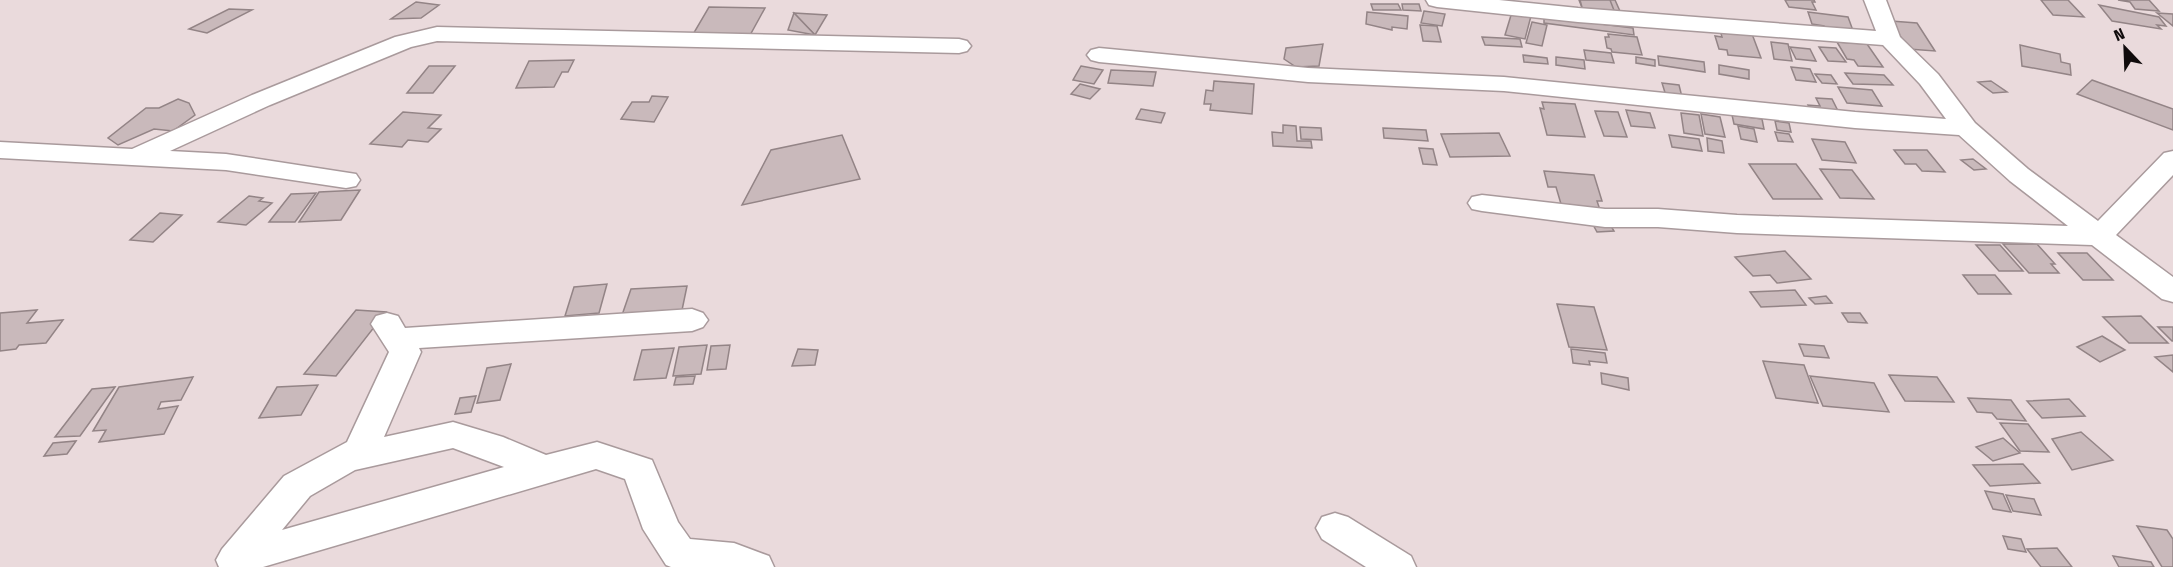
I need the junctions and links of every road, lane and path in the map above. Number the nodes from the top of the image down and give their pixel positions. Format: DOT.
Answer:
graph roads {
  1 [pos="1437,0"];
  2 [pos="1875,0"];
  3 [pos="1890,39"];
  4 [pos="960,46"];
  5 [pos="1099,55"];
  6 [pos="1966,128"];
  7 [pos="0,150"];
  8 [pos="136,157"];
  9 [pos="2173,159"];
  10 [pos="346,180"];
  11 [pos="1482,203"];
  12 [pos="2099,236"];
  13 [pos="2173,292"];
  14 [pos="692,320"];
  15 [pos="349,458"];
  16 [pos="544,469"];
  17 [pos="1335,528"];
  18 [pos="232,563"];
  19 [pos="755,567"];
  20 [pos="1397,567"];
  1 -- 3 [label="street"];
  2 -- 3 [label="street"];
  3 -- 6 [label="street"];
  4 -- 8 [label="street"];
  5 -- 6 [label="street"];
  6 -- 12 [label="street"];
  7 -- 8 [label="street"];
  8 -- 10 [label="street"];
  9 -- 12 [label="street"];
  11 -- 12 [label="street"];
  12 -- 13 [label="street"];
  14 -- 15 [label="street"];
  15 -- 16 [label="street"];
  15 -- 18 [label="street"];
  16 -- 18 [label="street"];
  16 -- 19 [label="street"];
  17 -- 20 [label="street"];
}
